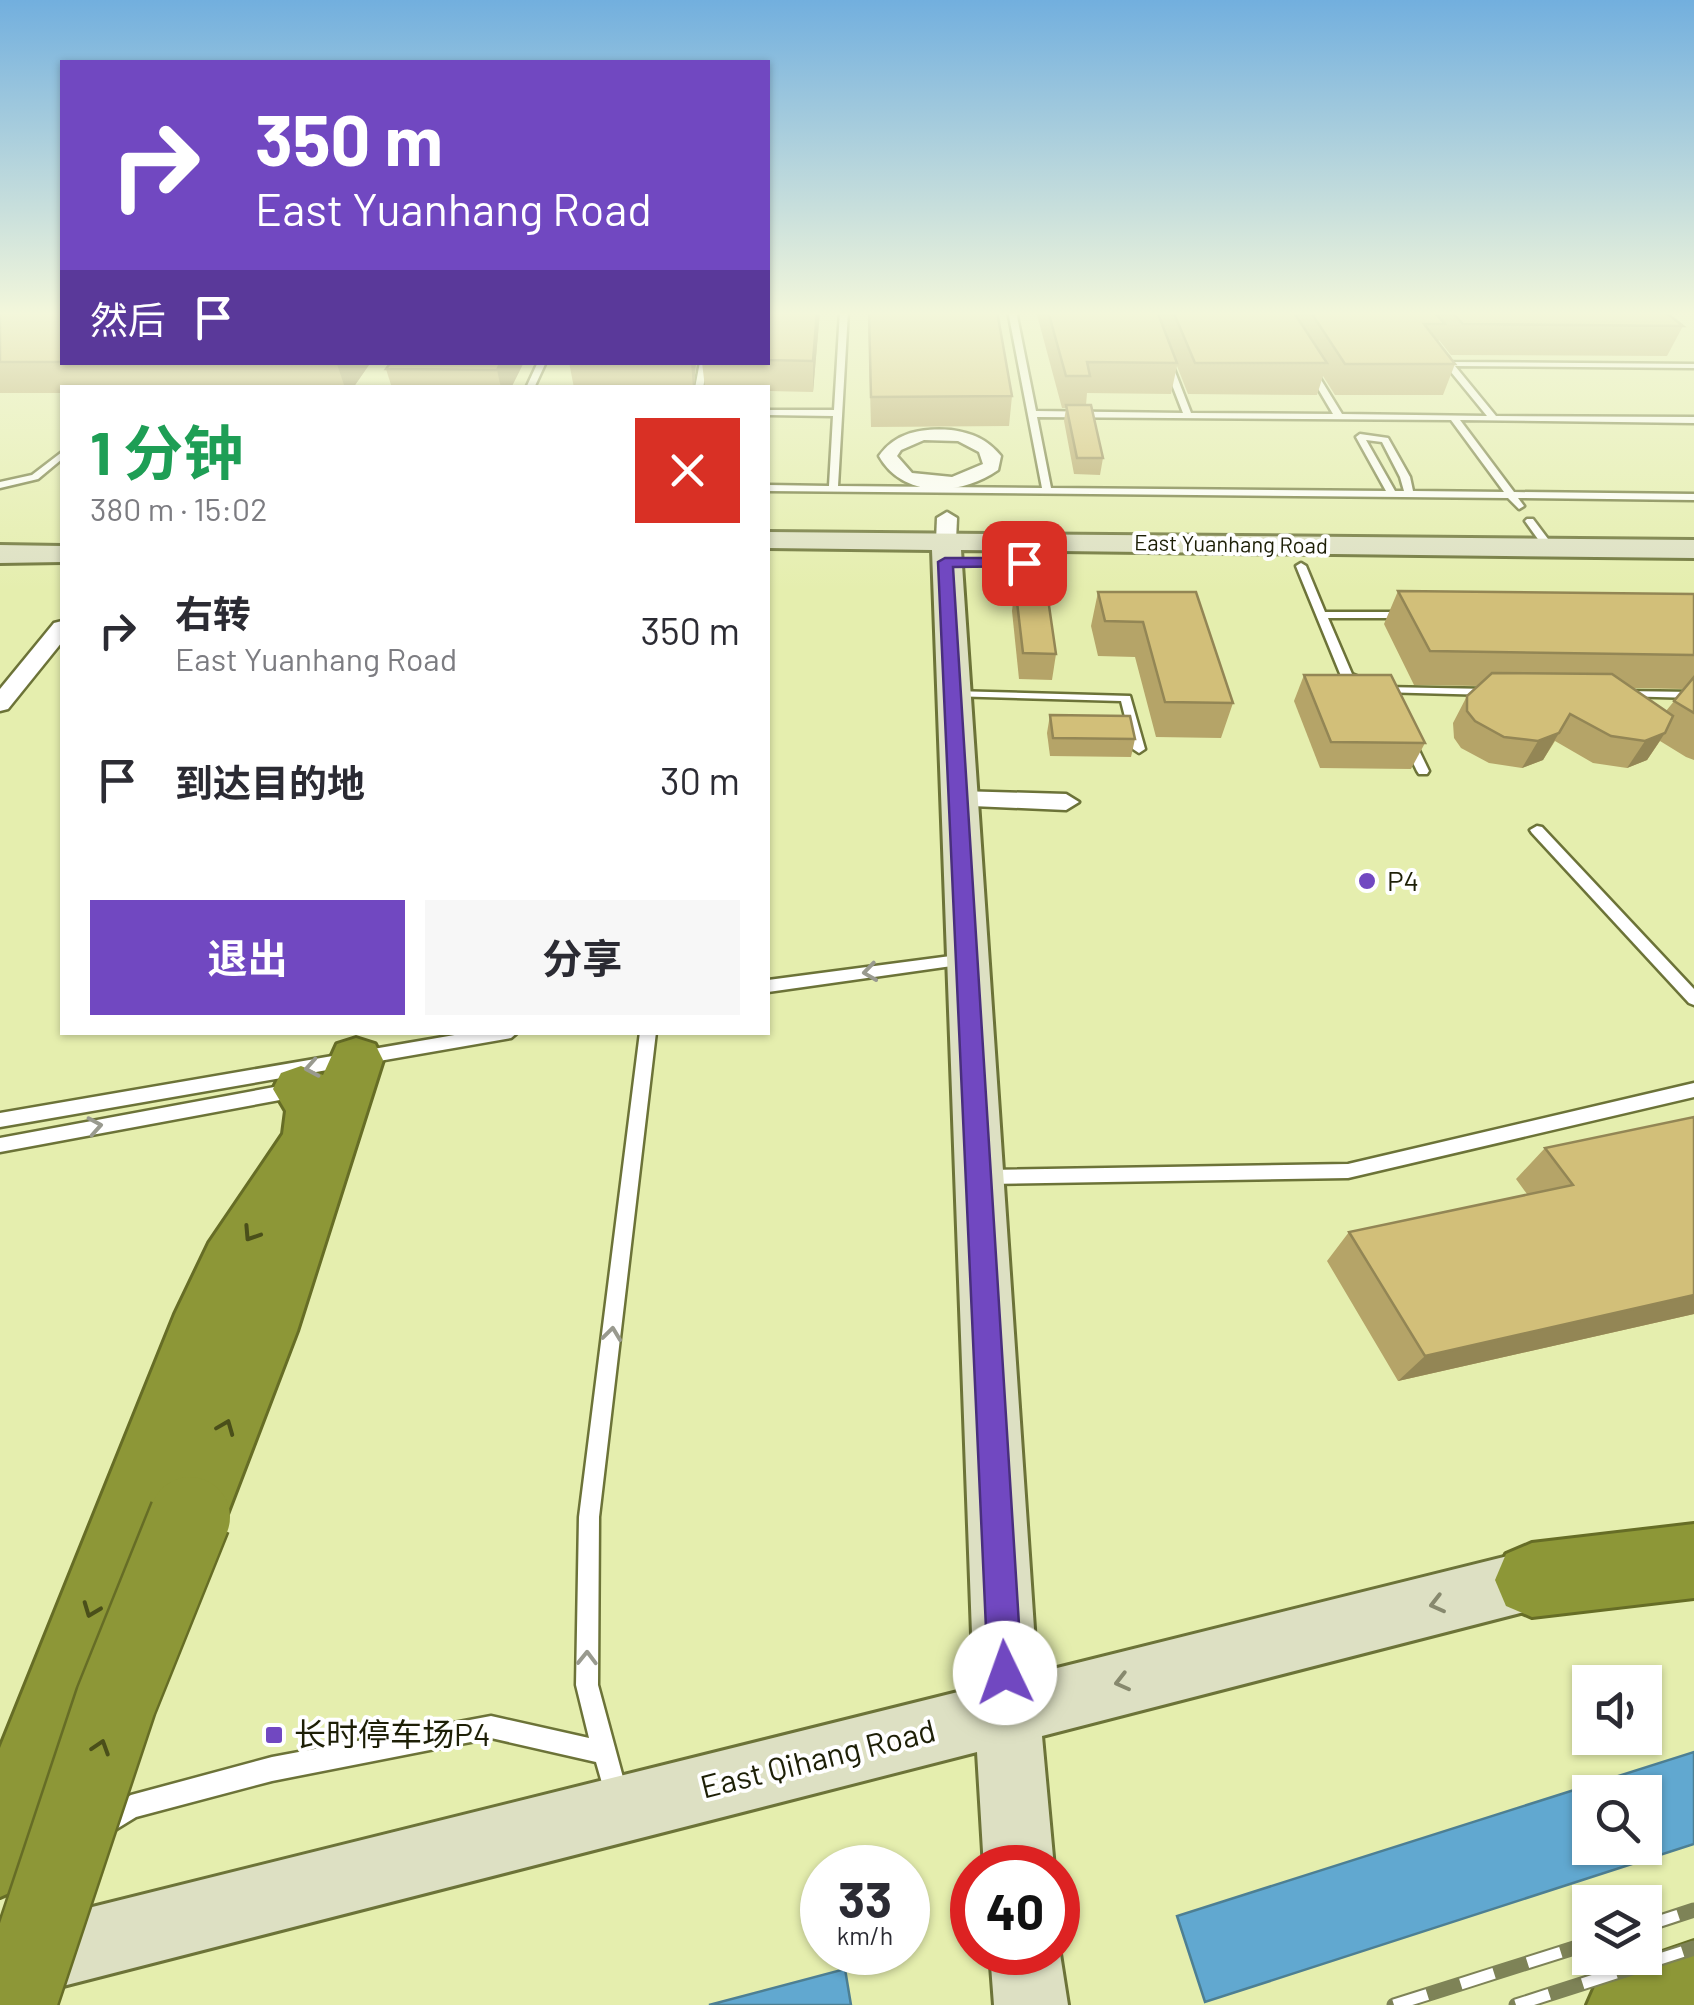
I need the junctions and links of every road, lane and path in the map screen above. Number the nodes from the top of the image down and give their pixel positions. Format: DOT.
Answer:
graph roads {
  1 [pos="838,405"];
  2 [pos="1029,405"];
  3 [pos="1183,405"];
  4 [pos="1332,405"];
  5 [pos="1482,405"];
  6 [pos="1694,411"];
  7 [pos="770,412"];
  8 [pos="838,412"];
  9 [pos="1031,414"];
  10 [pos="1188,416"];
  11 [pos="1340,418"];
  12 [pos="1454,418"];
  13 [pos="1493,418"];
  14 [pos="1602,419"];
  15 [pos="1694,420"];
  16 [pos="60,457"];
  17 [pos="0,485"];
  18 [pos="770,488"];
  19 [pos="833,489"];
  20 [pos="1047,491"];
  21 [pos="1392,494"];
  22 [pos="1408,494"];
  23 [pos="1511,495"];
  24 [pos="1694,497"];
  25 [pos="1519,506"];
  26 [pos="947,516"];
  27 [pos="1530,521"];
  28 [pos="0,534"];
  29 [pos="60,534"];
  30 [pos="770,540"];
  31 [pos="1549,547"];
  32 [pos="1694,549"];
  33 [pos="0,554"];
  34 [pos="60,554"];
  35 [pos="770,560"];
  36 [pos="1300,566"];
  37 [pos="1694,569"];
  38 [pos="1322,614"];
  39 [pos="1420,616"];
  40 [pos="60,630"];
  41 [pos="1386,691"];
  42 [pos="1501,692"];
  43 [pos="952,694"];
  44 [pos="1617,694"];
  45 [pos="1694,695"];
  46 [pos="0,704"];
  47 [pos="1393,707"];
  48 [pos="1400,723"];
  49 [pos="1139,749"];
  50 [pos="1423,771"];
  51 [pos="958,800"];
  52 [pos="1066,802"];
  53 [pos="1537,830"];
  54 [pos="966,959"];
  55 [pos="770,986"];
  56 [pos="1694,999"];
  57 [pos="494,1035"];
  58 [pos="648,1035"];
  59 [pos="356,1060"];
  60 [pos="301,1089"];
  61 [pos="1694,1090"];
  62 [pos="0,1120"];
  63 [pos="0,1145"];
  64 [pos="978,1177"];
  65 [pos="158,1518"];
  66 [pos="1694,1535"];
  67 [pos="1694,1561"];
  68 [pos="1532,1580"];
  69 [pos="1007,1711"];
  70 [pos="612,1781"];
  71 [pos="1018,1845"];
  72 [pos="17,1861"];
  73 [pos="0,1966"];
  74 [pos="1028,1975"];
  75 [pos="1694,1986"];
  76 [pos="15,2005"];
  77 [pos="1030,2005"];
  78 [pos="1634,2005"];
  1 -- 8 [label="lane"];
  2 -- 9 [label="lane"];
  3 -- 10 [label="lane"];
  4 -- 11 [label="lane"];
  5 -- 13 [label="lane"];
  6 -- 14 [label="lane"];
  7 -- 8 [label="lane"];
  8 -- 19 [label="lane"];
  9 -- 10 [label="lane"];
  9 -- 20 [label="lane"];
  10 -- 11 [label="lane"];
  11 -- 12 [label="lane"];
  12 -- 13 [label="lane"];
  12 -- 23 [label="lane"];
  13 -- 14 [label="lane"];
  14 -- 15 [label="lane"];
  16 -- 17 [label="lane"];
  18 -- 19 [label="lane"];
  19 -- 26 [label="lane"];
  20 -- 21 [label="lane"];
  20 -- 26 [label="lane"];
  21 -- 22 [label="lane"];
  21 -- 22 [label="lane"];
  22 -- 23 [label="lane"];
  23 -- 24 [label="lane"];
  23 -- 25 [label="lane"];
  26 -- 26 [label="street"];
  26 -- 30 [label="street, East Yuanhang Road"];
  26 -- 31 [label="street, East Yuanhang Road"];
  26 -- 35 [label="street, East Yuanhang Road"];
  26 -- 36 [label="street, East Yuanhang Road"];
  26 -- 43 [label="street"];
  27 -- 31 [label="lane"];
  28 -- 29 [label="street"];
  31 -- 32 [label="street, East Yuanhang Road"];
  33 -- 34 [label="street"];
  36 -- 37 [label="street, East Yuanhang Road"];
  36 -- 38 [label="lane"];
  38 -- 39 [label="lane"];
  38 -- 41 [label="lane"];
  40 -- 46 [label="street"];
  41 -- 42 [label="lane"];
  41 -- 47 [label="lane"];
  43 -- 49 [label="lane"];
  43 -- 51 [label="street"];
  44 -- 45 [label="lane"];
  48 -- 50 [label="lane"];
  51 -- 52 [label="street"];
  51 -- 54 [label="street"];
  53 -- 56 [label="lane"];
  54 -- 55 [label="lane, one-way"];
  54 -- 64 [label="street"];
  57 -- 59 [label="lane"];
  70 -- 58 [label="lane, one-way"];
  59 -- 62 [label="lane, one-way"];
  65 -- 59 [label="highway, one-way"];
  63 -- 60 [label="lane, one-way"];
  60 -- 65 [label="highway, one-way"];
  61 -- 64 [label="lane"];
  64 -- 69 [label="street"];
  65 -- 72 [label="highway, one-way"];
  76 -- 65 [label="highway, one-way, bridge"];
  66 -- 68 [label="street, East Qihang Road"];
  67 -- 68 [label="highway"];
  68 -- 69 [label="street, East Qihang Road, one-way"];
  69 -- 70 [label="street, East Qihang Road"];
  69 -- 71 [label="street"];
  70 -- 72 [label="lane"];
  70 -- 73 [label="street, East Qihang Road"];
  74 -- 77 [label="street"];
  75 -- 78 [label="highway"];
}
